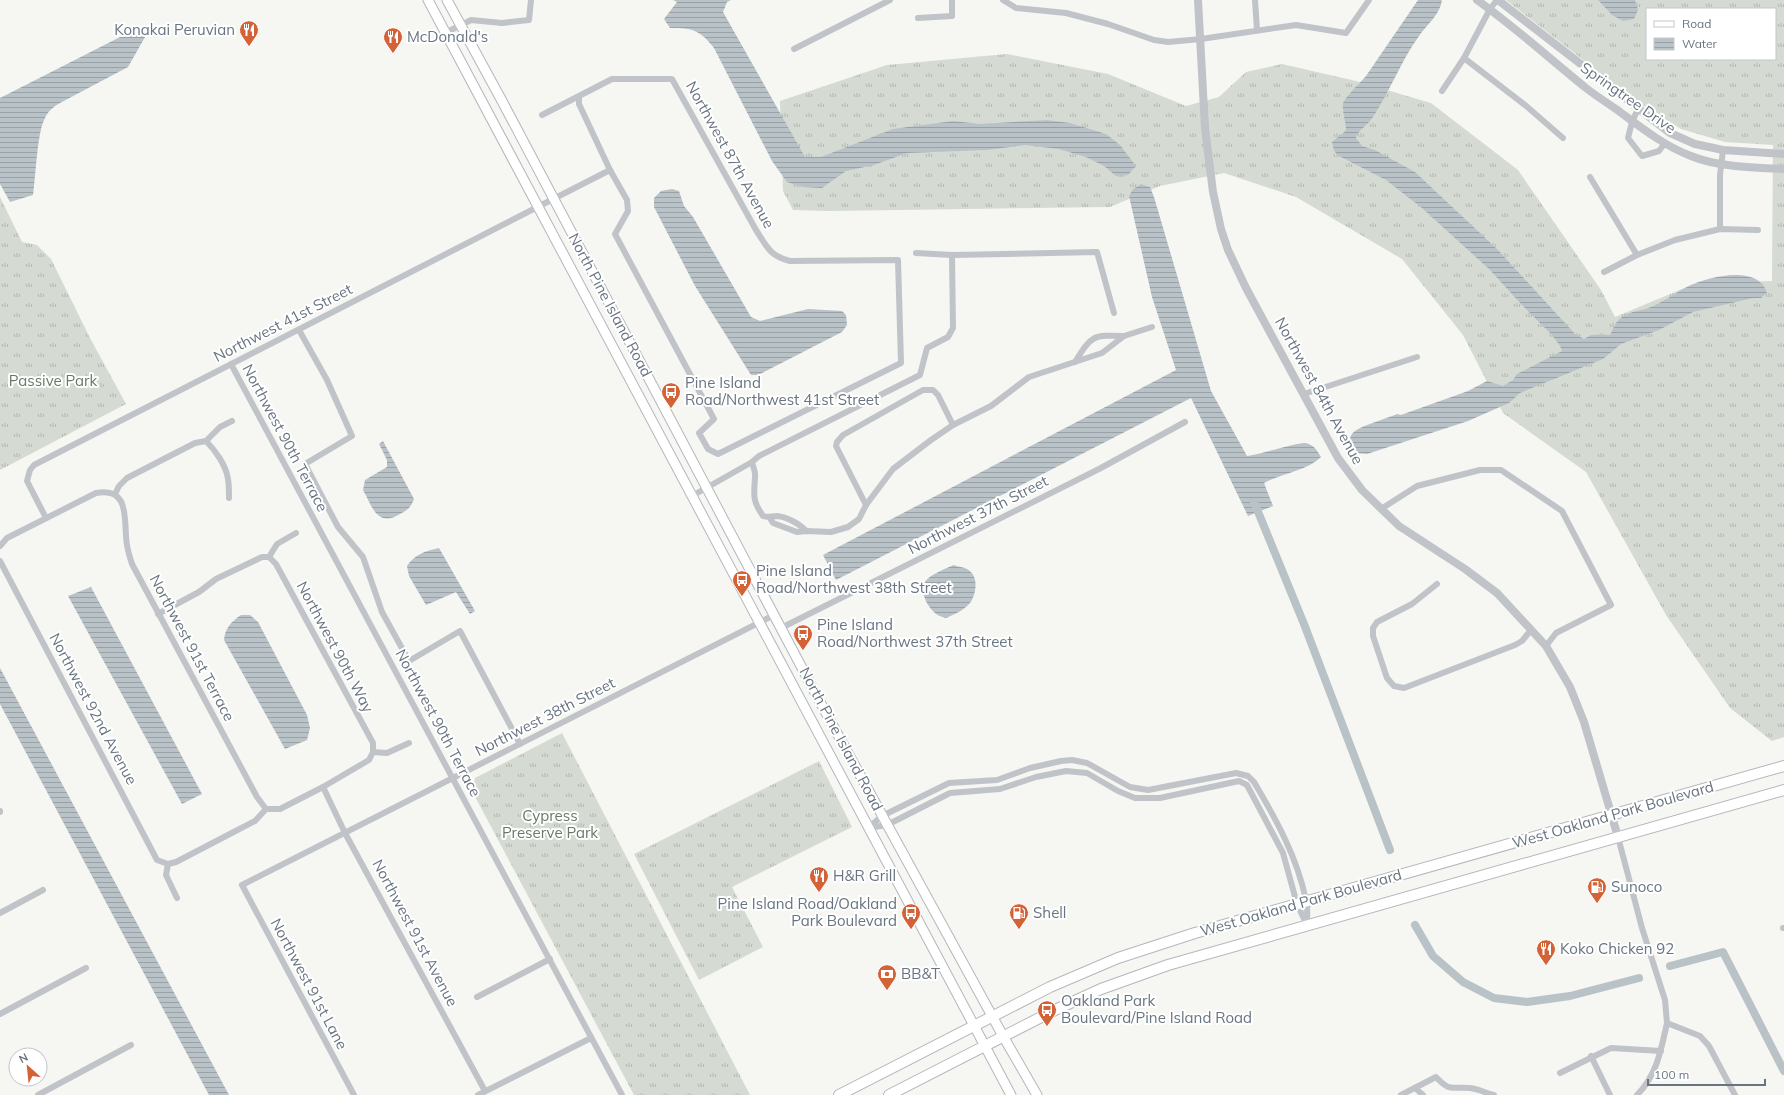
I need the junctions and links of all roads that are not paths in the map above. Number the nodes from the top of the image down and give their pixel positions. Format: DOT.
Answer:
graph roads {
  1 [pos="428,0"];
  2 [pos="447,0"];
  3 [pos="531,0"];
  4 [pos="890,0"];
  5 [pos="952,0"];
  6 [pos="1198,0"];
  7 [pos="1255,0"];
  8 [pos="1369,0"];
  9 [pos="1477,0"];
  10 [pos="1497,0"];
  11 [pos="1004,1"];
  12 [pos="1490,9"];
  13 [pos="918,18"];
  14 [pos="460,26"];
  15 [pos="1257,30"];
  16 [pos="445,33"];
  17 [pos="1201,39"];
  18 [pos="794,50"];
  19 [pos="1464,58"];
  20 [pos="1442,91"];
  21 [pos="579,96"];
  22 [pos="1638,109"];
  23 [pos="542,115"];
  24 [pos="1632,122"];
  25 [pos="1563,138"];
  26 [pos="1665,142"];
  27 [pos="1723,150"];
  28 [pos="1784,154"];
  29 [pos="1721,163"];
  30 [pos="1784,169"];
  31 [pos="610,170"];
  32 [pos="1590,177"];
  33 [pos="554,199"];
  34 [pos="537,207"];
  35 [pos="1720,229"];
  36 [pos="1758,230"];
  37 [pos="916,253"];
  38 [pos="952,254"];
  39 [pos="1637,255"];
  40 [pos="1604,272"];
  41 [pos="1114,313"];
  42 [pos="1152,327"];
  43 [pos="299,330"];
  44 [pos="1124,336"];
  45 [pos="1417,357"];
  46 [pos="1075,362"];
  47 [pos="231,364"];
  48 [pos="1304,394"];
  49 [pos="232,421"];
  50 [pos="1185,422"];
  51 [pos="953,425"];
  52 [pos="206,441"];
  53 [pos="752,462"];
  54 [pos="706,487"];
  55 [pos="115,494"];
  56 [pos="692,496"];
  57 [pos="229,498"];
  58 [pos="866,506"];
  59 [pos="1381,509"];
  60 [pos="46,518"];
  61 [pos="296,533"];
  62 [pos="0,546"];
  63 [pos="269,557"];
  64 [pos="0,561"];
  65 [pos="1437,584"];
  66 [pos="158,614"];
  67 [pos="774,615"];
  68 [pos="759,623"];
  69 [pos="781,628"];
  70 [pos="1531,630"];
  71 [pos="1546,646"];
  72 [pos="409,743"];
  73 [pos="520,744"];
  74 [pos="372,752"];
  75 [pos="1784,766"];
  76 [pos="1236,773"];
  77 [pos="453,778"];
  78 [pos="1224,784"];
  79 [pos="323,787"];
  80 [pos="1784,790"];
  81 [pos="266,809"];
  82 [pos="1613,815"];
  83 [pos="882,816"];
  84 [pos="887,825"];
  85 [pos="868,828"];
  86 [pos="346,833"];
  87 [pos="1618,836"];
  88 [pos="168,864"];
  89 [pos="242,885"];
  90 [pos="43,890"];
  91 [pos="177,898"];
  92 [pos="1301,902"];
  93 [pos="0,913"];
  94 [pos="1307,925"];
  95 [pos="550,958"];
  96 [pos="86,968"];
  97 [pos="477,997"];
  98 [pos="0,1014"];
  99 [pos="992,1017"];
  100 [pos="1667,1023"];
  101 [pos="974,1026"];
  102 [pos="1002,1036"];
  103 [pos="591,1038"];
  104 [pos="131,1045"];
  105 [pos="984,1046"];
  106 [pos="1661,1051"];
  107 [pos="1591,1056"];
  108 [pos="1560,1073"];
  109 [pos="1415,1088"];
  110 [pos="1450,1088"];
  111 [pos="485,1091"];
  112 [pos="38,1095"];
  113 [pos="354,1095"];
  114 [pos="478,1095"];
  115 [pos="622,1095"];
  116 [pos="839,1095"];
  117 [pos="889,1095"];
  118 [pos="1011,1095"];
  119 [pos="1037,1095"];
  120 [pos="1401,1095"];
  121 [pos="1423,1095"];
  122 [pos="1450,1095"];
  123 [pos="1494,1095"];
  124 [pos="1610,1095"];
  125 [pos="1637,1095"];
  126 [pos="1735,1095"];
  1 -- 16 [label="main road, North Pine Island Road"];
  2 -- 14 [label="main road, North Pine Island Road"];
  3 -- 14 [label="street"];
  4 -- 18 [label="street"];
  5 -- 13 [label="street"];
  6 -- 17 [label="street, Northwest 84th Avenue"];
  7 -- 15 [label="street"];
  8 -- 15 [label="street"];
  9 -- 12 [label="street, Springtree Drive"];
  10 -- 12 [label="street"];
  10 -- 22 [label="street, Springtree Drive"];
  11 -- 17 [label="street"];
  12 -- 19 [label="street"];
  12 -- 24 [label="street, Springtree Drive"];
  14 -- 16 [label="street"];
  14 -- 33 [label="main road, North Pine Island Road"];
  15 -- 17 [label="street"];
  16 -- 34 [label="main road, North Pine Island Road"];
  17 -- 48 [label="street, Northwest 84th Avenue"];
  19 -- 20 [label="street"];
  19 -- 25 [label="street"];
  21 -- 23 [label="street, Northwest 87th Avenue"];
  21 -- 31 [label="street"];
  21 -- 31 [label="street, Northwest 87th Avenue"];
  22 -- 24 [label="street"];
  22 -- 27 [label="street, Springtree Drive"];
  24 -- 26 [label="street, Springtree Drive"];
  24 -- 26 [label="street"];
  26 -- 29 [label="street, Springtree Drive"];
  27 -- 28 [label="street, Springtree Drive"];
  27 -- 29 [label="street"];
  29 -- 30 [label="street, Springtree Drive"];
  29 -- 35 [label="street"];
  31 -- 33 [label="street, Northwest 41st Street"];
  32 -- 39 [label="street"];
  33 -- 34 [label="street, Northwest 41st Street"];
  33 -- 54 [label="main road, North Pine Island Road"];
  34 -- 43 [label="street, Northwest 41st Street"];
  34 -- 56 [label="main road, North Pine Island Road"];
  35 -- 36 [label="street"];
  35 -- 39 [label="street"];
  37 -- 38 [label="street"];
  38 -- 41 [label="street"];
  38 -- 53 [label="street"];
  39 -- 40 [label="street"];
  42 -- 44 [label="street"];
  43 -- 47 [label="street, Northwest 41st Street"];
  43 -- 73 [label="street"];
  44 -- 46 [label="street"];
  44 -- 46 [label="street"];
  45 -- 48 [label="street"];
  46 -- 51 [label="street"];
  47 -- 60 [label="street, Northwest 41st Street"];
  47 -- 77 [label="street, Northwest 90th Terrace"];
  48 -- 59 [label="street, Northwest 84th Avenue"];
  49 -- 52 [label="street"];
  50 -- 69 [label="street, Northwest 37th Street"];
  51 -- 58 [label="street"];
  51 -- 58 [label="street"];
  52 -- 55 [label="street"];
  52 -- 57 [label="street"];
  53 -- 54 [label="street"];
  53 -- 58 [label="street"];
  54 -- 56 [label="street"];
  54 -- 67 [label="main road, North Pine Island Road"];
  55 -- 60 [label="street"];
  55 -- 66 [label="street, Northwest 91st Terrace"];
  56 -- 68 [label="main road, North Pine Island Road"];
  59 -- 70 [label="street, Northwest 84th Avenue"];
  59 -- 71 [label="street"];
  60 -- 62 [label="street"];
  61 -- 63 [label="street"];
  63 -- 66 [label="street"];
  63 -- 74 [label="street, Northwest 90th Way"];
  64 -- 88 [label="street, Northwest 92nd Avenue"];
  65 -- 70 [label="street"];
  66 -- 81 [label="street, Northwest 91st Terrace"];
  67 -- 68 [label="street, Northwest 38th Street"];
  67 -- 69 [label="main road, North Pine Island Road"];
  68 -- 73 [label="street, Northwest 38th Street"];
  68 -- 85 [label="main road, North Pine Island Road"];
  69 -- 83 [label="main road, North Pine Island Road"];
  70 -- 71 [label="street, Northwest 84th Avenue"];
  71 -- 82 [label="street, Northwest 84th Avenue"];
  72 -- 74 [label="street"];
  73 -- 77 [label="street, Northwest 38th Street"];
  74 -- 79 [label="street"];
  75 -- 82 [label="main road, West Oakland Park Boulevard"];
  76 -- 78 [label="street"];
  76 -- 83 [label="street"];
  76 -- 92 [label="street"];
  77 -- 86 [label="street, Northwest 38th Street"];
  77 -- 95 [label="street, Northwest 90th Terrace"];
  78 -- 84 [label="street"];
  78 -- 92 [label="street"];
  79 -- 81 [label="street"];
  79 -- 86 [label="street, Northwest 91st Avenue"];
  80 -- 87 [label="main road, West Oakland Park Boulevard"];
  81 -- 88 [label="street"];
  82 -- 87 [label="street, Northwest 84th Avenue"];
  82 -- 92 [label="main road, West Oakland Park Boulevard"];
  83 -- 84 [label="main road, North Pine Island Road"];
  83 -- 85 [label="street"];
  84 -- 85 [label="street"];
  84 -- 99 [label="main road, North Pine Island Road"];
  85 -- 101 [label="main road, North Pine Island Road"];
  86 -- 89 [label="street, Northwest 38th Street"];
  86 -- 111 [label="street, Northwest 91st Avenue"];
  87 -- 94 [label="main road, West Oakland Park Boulevard"];
  87 -- 100 [label="street, Northwest 84th Avenue"];
  88 -- 91 [label="street"];
  89 -- 113 [label="street, Northwest 91st Lane"];
  90 -- 93 [label="street"];
  92 -- 94 [label="street"];
  92 -- 94 [label="street"];
  92 -- 99 [label="main road, West Oakland Park Boulevard"];
  94 -- 102 [label="main road, West Oakland Park Boulevard"];
  95 -- 97 [label="street"];
  95 -- 103 [label="street, Northwest 90th Terrace"];
  96 -- 98 [label="street"];
  99 -- 101 [label="main road, West Oakland Park Boulevard"];
  99 -- 102 [label="main road, North Pine Island Road"];
  100 -- 106 [label="street, Northwest 84th Avenue"];
  100 -- 126 [label="street"];
  101 -- 105 [label="main road, North Pine Island Road"];
  101 -- 116 [label="main road, West Oakland Park Boulevard"];
  102 -- 105 [label="main road, West Oakland Park Boulevard"];
  102 -- 119 [label="main road, North Pine Island Road"];
  103 -- 111 [label="street"];
  103 -- 115 [label="street, Northwest 90th Terrace"];
  104 -- 112 [label="street"];
  105 -- 117 [label="main road, West Oakland Park Boulevard"];
  105 -- 118 [label="main road, North Pine Island Road"];
  106 -- 107 [label="street"];
  106 -- 125 [label="street, Northwest 84th Avenue"];
  107 -- 108 [label="street"];
  107 -- 124 [label="street"];
  109 -- 110 [label="street"];
  109 -- 120 [label="street"];
  109 -- 121 [label="street"];
  110 -- 122 [label="street"];
  110 -- 123 [label="street"];
  111 -- 114 [label="street"];
}
